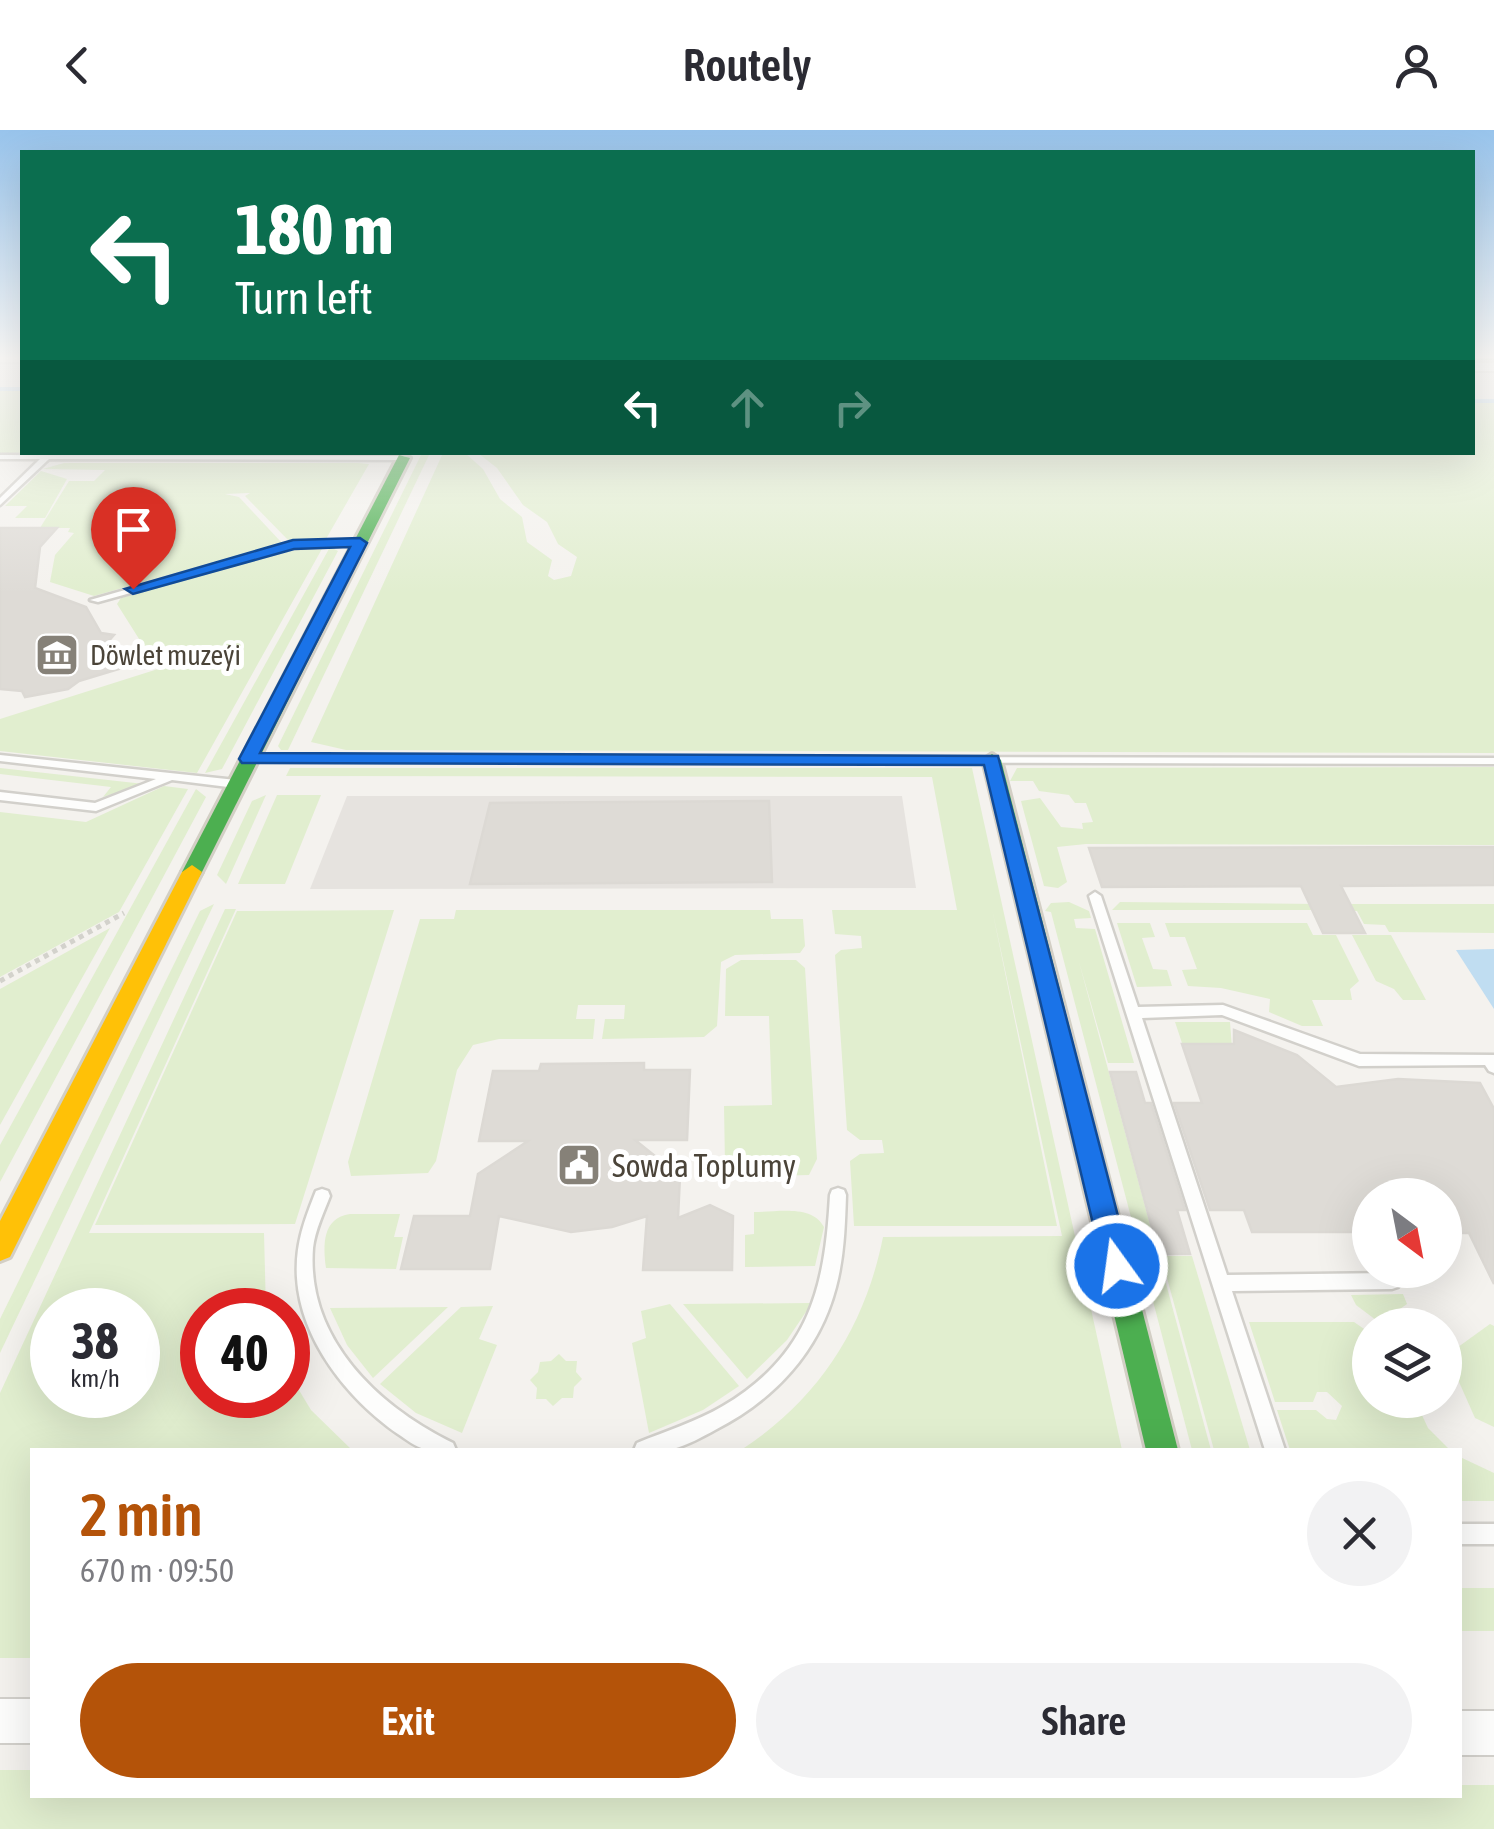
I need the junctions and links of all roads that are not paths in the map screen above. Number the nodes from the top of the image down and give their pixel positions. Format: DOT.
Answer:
graph roads {
  1 [pos="0,457"];
  2 [pos="48,458"];
  3 [pos="404,458"];
  4 [pos="0,503"];
  5 [pos="360,543"];
  6 [pos="95,600"];
  7 [pos="0,758"];
  8 [pos="248,759"];
  9 [pos="992,760"];
  10 [pos="1494,760"];
  11 [pos="170,777"];
  12 [pos="236,784"];
  13 [pos="0,796"];
  14 [pos="1095,896"];
  15 [pos="1133,1013"];
  16 [pos="1494,1067"];
  17 [pos="838,1195"];
  18 [pos="322,1196"];
  19 [pos="0,1248"];
  20 [pos="1220,1282"];
  21 [pos="1352,1282"];
  22 [pos="442,1448"];
  23 [pos="649,1448"];
  24 [pos="1162,1448"];
  25 [pos="1274,1448"];
  26 [pos="1462,1534"];
  27 [pos="1494,1534"];
  28 [pos="0,1721"];
  29 [pos="30,1721"];
  30 [pos="1462,1733"];
  31 [pos="1494,1733"];
  1 -- 2 [label="lane"];
  2 -- 3 [label="lane"];
  2 -- 4 [label="lane"];
  3 -- 5 [label="street"];
  5 -- 6 [label="lane"];
  5 -- 8 [label="street"];
  7 -- 11 [label="lane"];
  8 -- 9 [label="lane"];
  8 -- 12 [label="street"];
  9 -- 10 [label="lane"];
  9 -- 24 [label="street"];
  11 -- 12 [label="lane"];
  11 -- 13 [label="lane"];
  12 -- 19 [label="street"];
  14 -- 15 [label="lane"];
  15 -- 16 [label="lane"];
  15 -- 20 [label="lane"];
  17 -- 23 [label="lane"];
  18 -- 22 [label="lane"];
  20 -- 21 [label="lane"];
  20 -- 25 [label="lane"];
  26 -- 27 [label="lane"];
  28 -- 29 [label="street"];
  30 -- 31 [label="street"];
}
